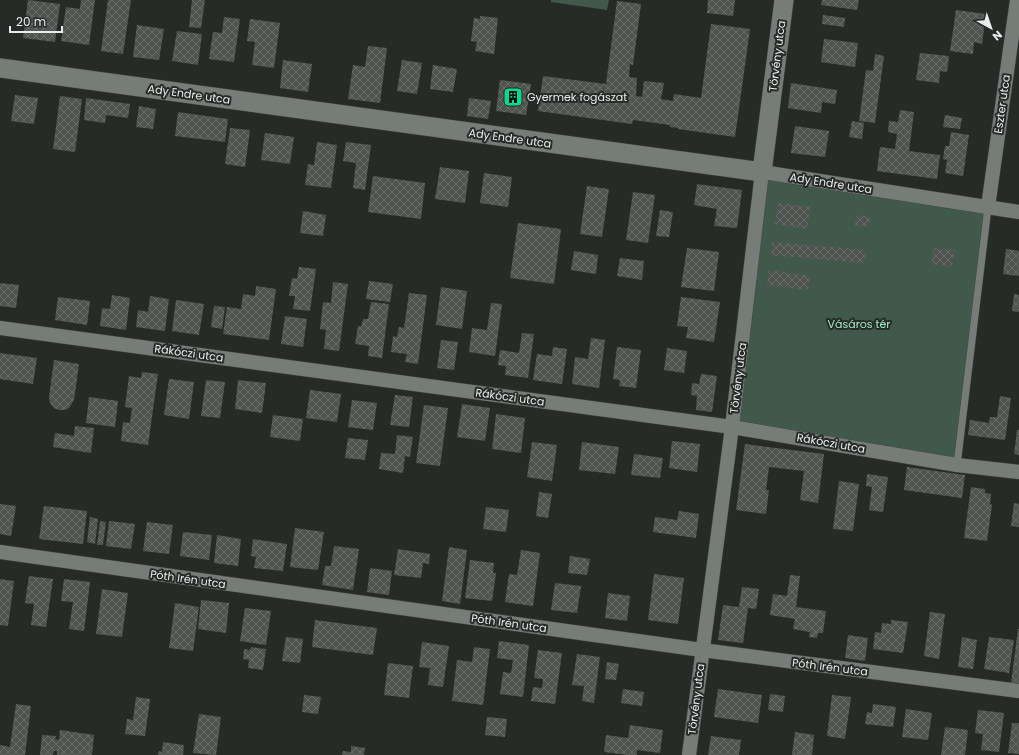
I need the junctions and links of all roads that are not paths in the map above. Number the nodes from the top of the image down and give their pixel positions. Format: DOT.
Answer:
graph roads {
  1 [pos="784,0"];
  2 [pos="1017,0"];
  3 [pos="0,68"];
  4 [pos="762,172"];
  5 [pos="988,207"];
  6 [pos="1019,212"];
  7 [pos="0,328"];
  8 [pos="732,427"];
  9 [pos="957,465"];
  10 [pos="1019,472"];
  11 [pos="0,552"];
  12 [pos="702,650"];
  13 [pos="1019,691"];
  14 [pos="689,755"];
  1 -- 4 [label="street, Törvény utca"];
  2 -- 5 [label="street, Eszter utca"];
  3 -- 4 [label="street, Ady Endre utca"];
  4 -- 5 [label="street, Ady Endre utca"];
  4 -- 8 [label="street, Törvény utca"];
  5 -- 6 [label="street, Ady Endre utca"];
  5 -- 9 [label="lane"];
  7 -- 8 [label="street, Rákóczi utca"];
  8 -- 9 [label="street, Rákóczi utca"];
  8 -- 12 [label="street, Törvény utca"];
  9 -- 10 [label="street, Rákóczi utca"];
  11 -- 12 [label="street, Póth Irén utca"];
  12 -- 13 [label="street, Póth Irén utca"];
  12 -- 14 [label="street, Törvény utca"];
}
